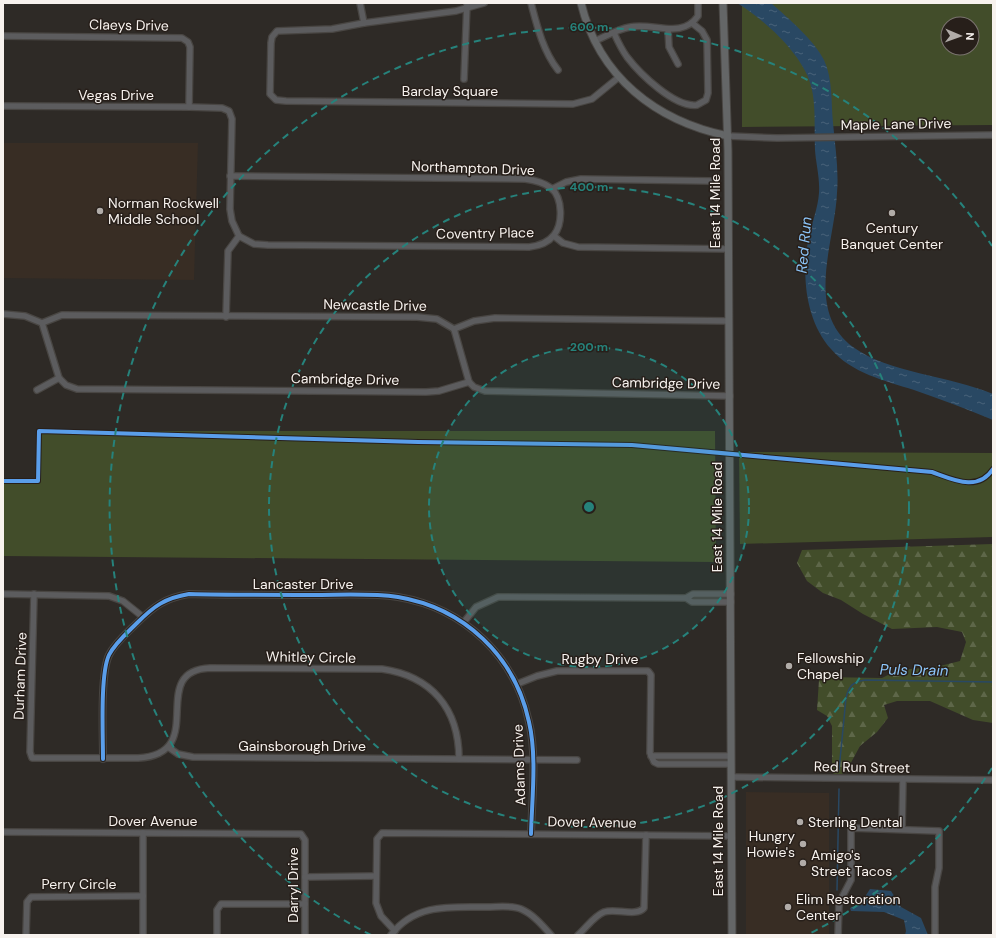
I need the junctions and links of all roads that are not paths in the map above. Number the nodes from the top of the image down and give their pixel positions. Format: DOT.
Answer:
graph roads {
  1 [pos="360,3"];
  2 [pos="484,3"];
  3 [pos="531,3"];
  4 [pos="581,3"];
  5 [pos="698,3"];
  6 [pos="723,3"];
  7 [pos="466,6"];
  8 [pos="364,23"];
  9 [pos="692,23"];
  10 [pos="668,29"];
  11 [pos="614,33"];
  12 [pos="3,36"];
  13 [pos="595,41"];
  14 [pos="678,64"];
  15 [pos="558,70"];
  16 [pos="619,77"];
  17 [pos="464,79"];
  18 [pos="3,106"];
  19 [pos="189,107"];
  20 [pos="993,135"];
  21 [pos="728,136"];
  22 [pos="230,176"];
  23 [pos="712,181"];
  24 [pos="552,189"];
  25 [pos="239,236"];
  26 [pos="554,236"];
  27 [pos="729,249"];
  28 [pos="3,314"];
  29 [pos="226,316"];
  30 [pos="729,321"];
  31 [pos="42,323"];
  32 [pos="454,329"];
  33 [pos="59,378"];
  34 [pos="469,382"];
  35 [pos="37,390"];
  36 [pos="730,396"];
  37 [pos="3,594"];
  38 [pos="34,594"];
  39 [pos="730,594"];
  40 [pos="686,598"];
  41 [pos="730,602"];
  42 [pos="143,617"];
  43 [pos="464,622"];
  44 [pos="517,684"];
  45 [pos="168,748"];
  46 [pos="651,756"];
  47 [pos="731,756"];
  48 [pos="459,758"];
  49 [pos="103,759"];
  50 [pos="532,759"];
  51 [pos="577,760"];
  52 [pos="731,764"];
  53 [pos="731,777"];
  54 [pos="903,779"];
  55 [pos="993,780"];
  56 [pos="902,829"];
  57 [pos="3,832"];
  58 [pos="143,833"];
  59 [pos="531,834"];
  60 [pos="303,835"];
  61 [pos="646,835"];
  62 [pos="731,836"];
  63 [pos="305,876"];
  64 [pos="376,876"];
  65 [pos="143,896"];
  66 [pos="305,904"];
  67 [pos="393,933"];
  68 [pos="26,935"];
  69 [pos="143,935"];
  70 [pos="217,935"];
  71 [pos="305,935"];
  72 [pos="551,935"];
  73 [pos="578,935"];
  74 [pos="732,935"];
  75 [pos="838,935"];
  76 [pos="935,935"];
  1 -- 8 [label="street"];
  2 -- 7 [label="street"];
  3 -- 15 [label="street"];
  4 -- 13 [label="main road"];
  5 -- 9 [label="street"];
  6 -- 21 [label="main road, East 14 Mile Road"];
  7 -- 8 [label="street"];
  7 -- 17 [label="street"];
  8 -- 16 [label="street, Barclay Square"];
  9 -- 10 [label="street"];
  9 -- 11 [label="street"];
  10 -- 11 [label="street"];
  10 -- 14 [label="street"];
  11 -- 13 [label="street"];
  12 -- 19 [label="street, Claeys Drive"];
  13 -- 16 [label="main road"];
  16 -- 21 [label="main road"];
  18 -- 19 [label="street, Vegas Drive"];
  19 -- 22 [label="street, Vegas Drive"];
  20 -- 21 [label="street, Maple Lane Drive"];
  21 -- 27 [label="main road, East 14 Mile Road"];
  22 -- 24 [label="street, Northampton Drive"];
  22 -- 25 [label="street"];
  23 -- 24 [label="street, Northampton Drive"];
  24 -- 26 [label="street"];
  25 -- 26 [label="street, Coventry Place"];
  25 -- 29 [label="street"];
  26 -- 27 [label="street, Coventry Place"];
  27 -- 30 [label="main road, East 14 Mile Road"];
  28 -- 31 [label="street"];
  29 -- 31 [label="street, Newcastle Drive"];
  29 -- 32 [label="street, Newcastle Drive"];
  30 -- 32 [label="street"];
  30 -- 36 [label="main road, East 14 Mile Road"];
  31 -- 33 [label="street"];
  32 -- 34 [label="street"];
  33 -- 34 [label="street, Cambridge Drive"];
  33 -- 35 [label="street"];
  34 -- 36 [label="street, Cambridge Drive"];
  36 -- 39 [label="main road, East 14 Mile Road"];
  37 -- 38 [label="street"];
  38 -- 42 [label="street"];
  38 -- 49 [label="street, Durham Drive"];
  39 -- 40 [label="street"];
  39 -- 41 [label="main road, East 14 Mile Road"];
  40 -- 41 [label="street"];
  40 -- 43 [label="street"];
  41 -- 47 [label="main road, East 14 Mile Road"];
  42 -- 43 [label="street, Lancaster Drive"];
  42 -- 49 [label="street, Lancaster Drive"];
  43 -- 44 [label="street, Adams Drive"];
  44 -- 46 [label="street, Rugby Drive"];
  44 -- 50 [label="street, Adams Drive"];
  45 -- 48 [label="street, Gainsborough Drive"];
  45 -- 48 [label="street, Whitley Circle"];
  45 -- 49 [label="street"];
  46 -- 47 [label="street"];
  46 -- 52 [label="street"];
  47 -- 52 [label="main road, East 14 Mile Road"];
  48 -- 50 [label="street, Gainsborough Drive"];
  50 -- 51 [label="street, Gainsborough Drive"];
  50 -- 59 [label="street, Adams Drive"];
  52 -- 53 [label="main road, East 14 Mile Road"];
  53 -- 54 [label="street, Red Run Street"];
  53 -- 62 [label="main road, East 14 Mile Road"];
  54 -- 55 [label="street, Red Run Street"];
  54 -- 56 [label="street"];
  56 -- 75 [label="street"];
  56 -- 76 [label="street"];
  57 -- 58 [label="street, Dover Avenue"];
  58 -- 60 [label="street, Dover Avenue"];
  58 -- 65 [label="street"];
  59 -- 61 [label="street, Dover Avenue"];
  59 -- 64 [label="street, Dover Avenue"];
  60 -- 63 [label="street, Darryl Drive"];
  61 -- 62 [label="street, Dover Avenue"];
  61 -- 73 [label="street"];
  62 -- 74 [label="main road, East 14 Mile Road"];
  63 -- 64 [label="street"];
  63 -- 66 [label="street, Darryl Drive"];
  64 -- 67 [label="street"];
  65 -- 68 [label="street, Perry Circle"];
  65 -- 69 [label="street"];
  66 -- 70 [label="street"];
  66 -- 71 [label="street, Darryl Drive"];
  67 -- 72 [label="street"];
}
